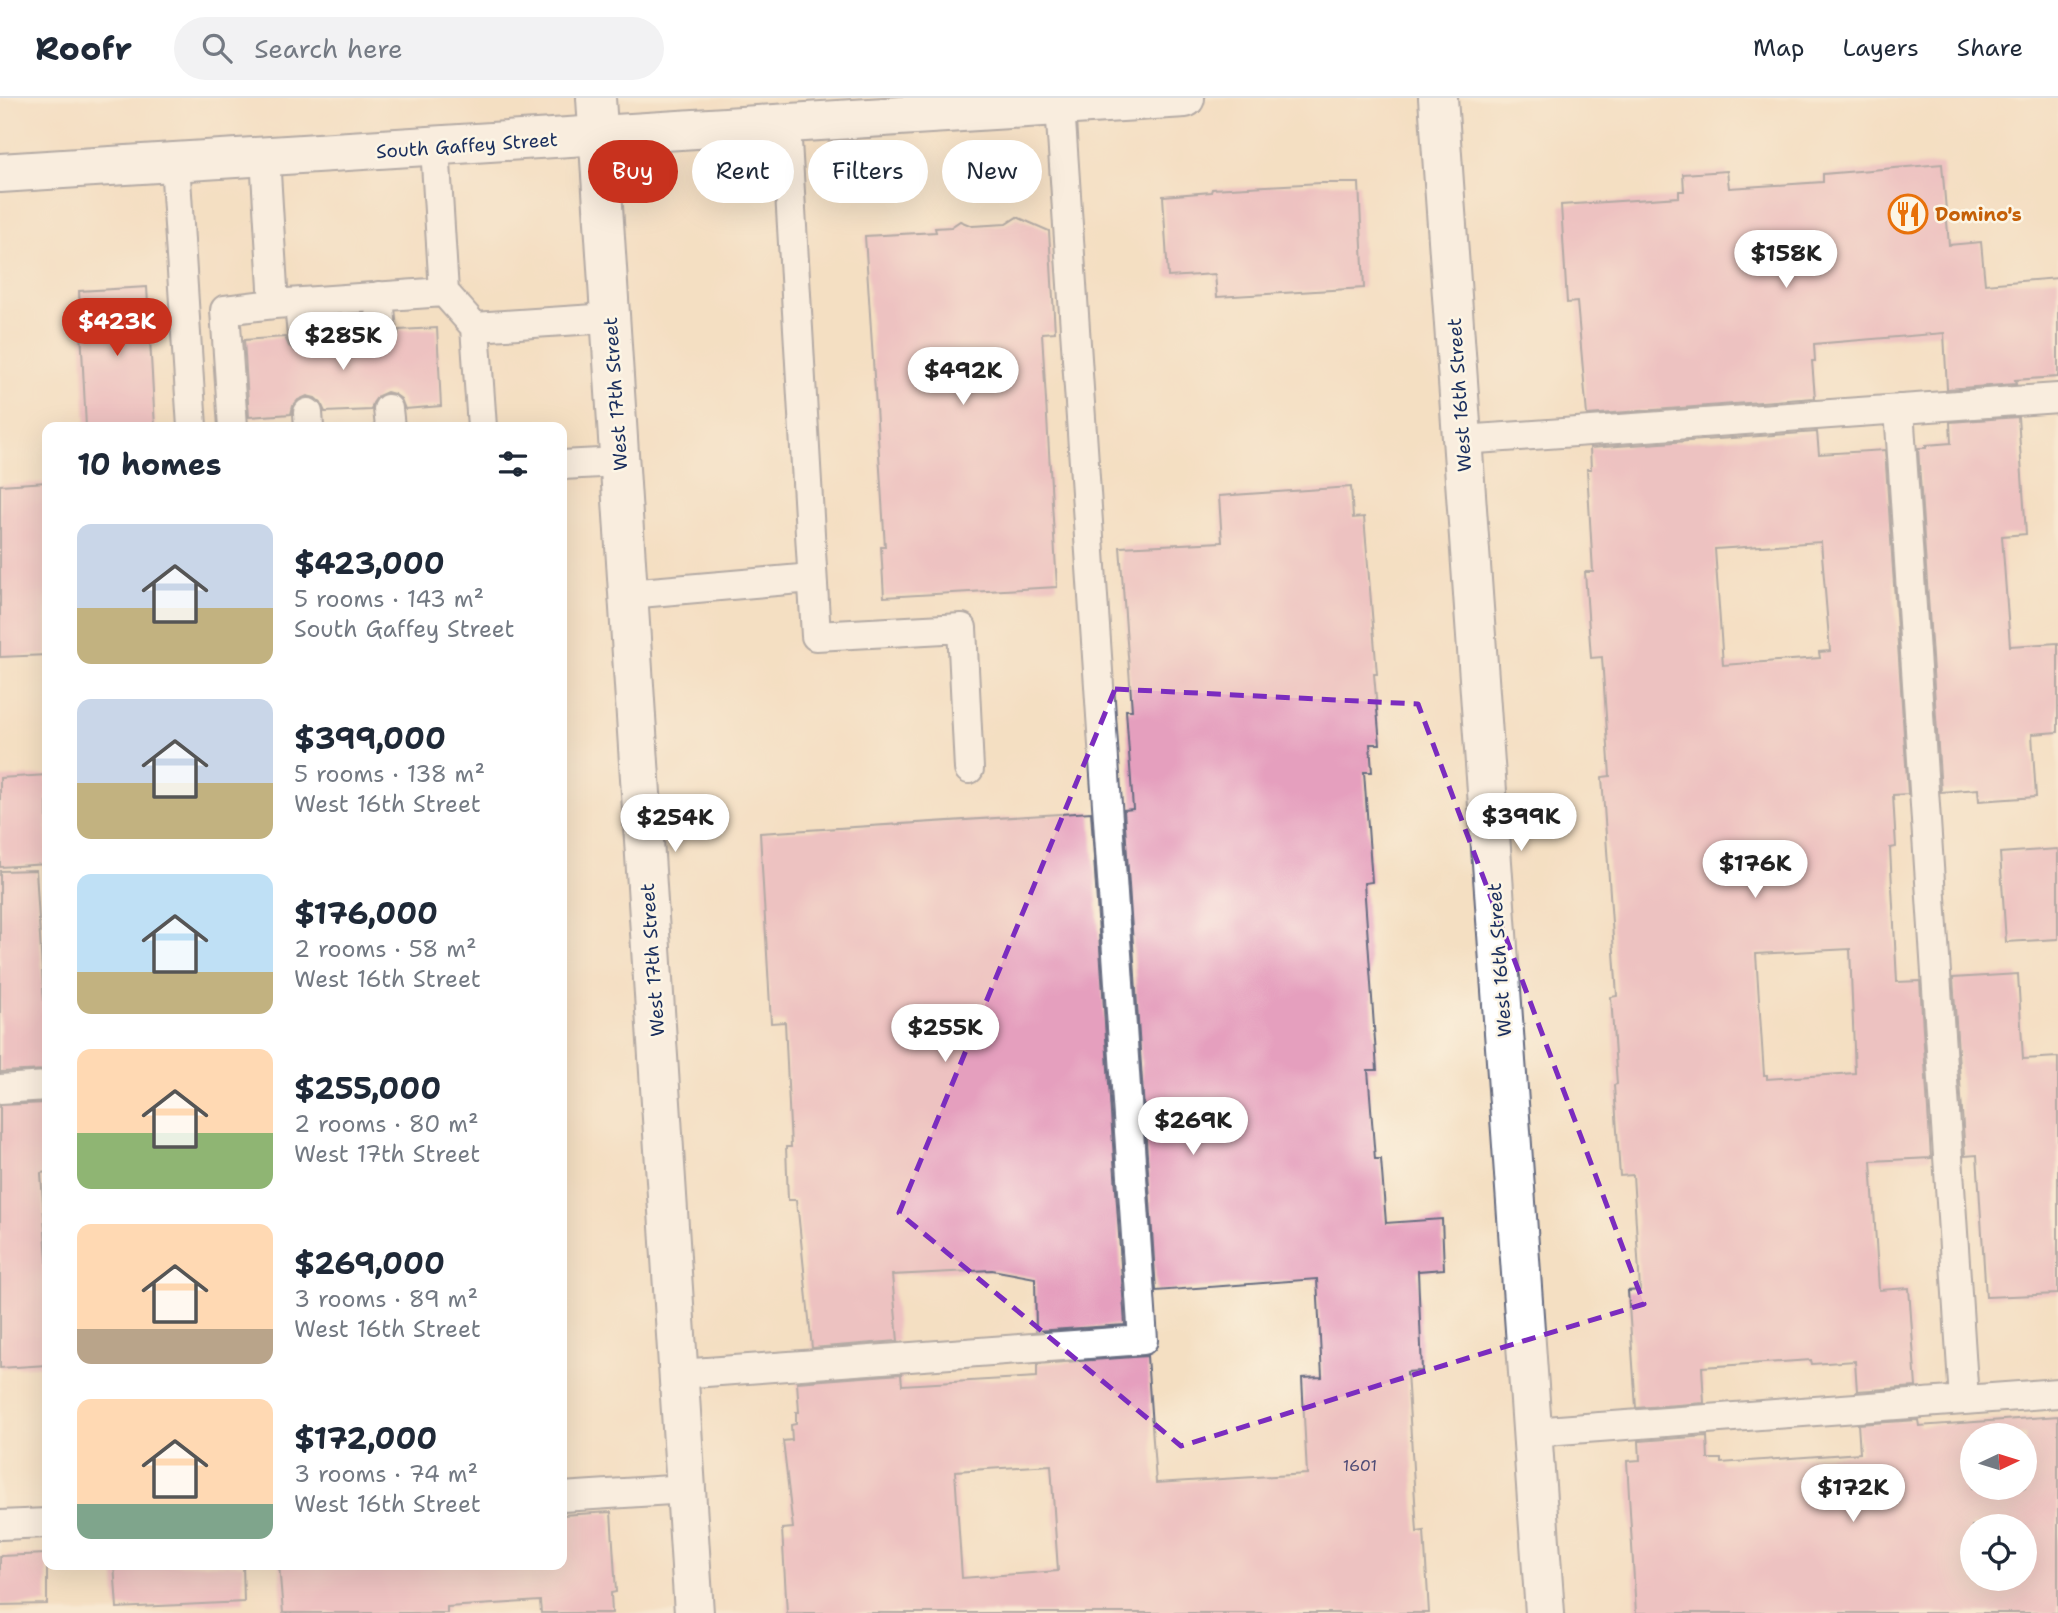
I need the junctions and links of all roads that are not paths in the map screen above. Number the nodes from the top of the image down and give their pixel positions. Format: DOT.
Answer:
graph roads {
  1 [pos="596,98"];
  2 [pos="1185,98"];
  3 [pos="1438,98"];
  4 [pos="996,104"];
  5 [pos="1060,106"];
  6 [pos="893,108"];
  7 [pos="786,124"];
  8 [pos="598,136"];
  9 [pos="435,147"];
  10 [pos="265,157"];
  11 [pos="175,163"];
  12 [pos="0,173"];
  13 [pos="444,292"];
  14 [pos="379,296"];
  15 [pos="286,303"];
  16 [pos="610,318"];
  17 [pos="475,327"];
  18 [pos="382,331"];
  19 [pos="302,336"];
  20 [pos="2058,398"];
  21 [pos="1899,409"];
  22 [pos="192,422"];
  23 [pos="233,422"];
  24 [pos="482,422"];
  25 [pos="1462,439"];
  26 [pos="619,462"];
  27 [pos="567,465"];
  28 [pos="812,578"];
  29 [pos="628,594"];
  30 [pos="969,769"];
  31 [pos="42,1086"];
  32 [pos="0,1089"];
  33 [pos="679,1374"];
  34 [pos="2058,1393"];
  35 [pos="1964,1400"];
  36 [pos="1532,1432"];
  37 [pos="686,1489"];
  38 [pos="567,1497"];
  39 [pos="42,1523"];
  40 [pos="0,1525"];
  41 [pos="694,1613"];
  42 [pos="1545,1613"];
  1 -- 8 [label="street, West 17th Street"];
  2 -- 5 [label="street, South Gaffey Street"];
  3 -- 25 [label="street, West 16th Street"];
  4 -- 5 [label="street, South Gaffey Street"];
  4 -- 6 [label="street, South Gaffey Street"];
  5 -- 33 [label="lane"];
  6 -- 7 [label="street, South Gaffey Street"];
  7 -- 8 [label="street, South Gaffey Street"];
  7 -- 28 [label="lane"];
  8 -- 9 [label="street, South Gaffey Street"];
  8 -- 16 [label="street, West 17th Street"];
  9 -- 10 [label="street, South Gaffey Street"];
  9 -- 13 [label="lane"];
  10 -- 11 [label="street, South Gaffey Street"];
  10 -- 15 [label="lane"];
  11 -- 12 [label="street, South Gaffey Street"];
  11 -- 22 [label="lane"];
  13 -- 14 [label="lane"];
  13 -- 17 [label="lane"];
  14 -- 15 [label="lane"];
  14 -- 18 [label="lane"];
  15 -- 19 [label="lane"];
  15 -- 23 [label="lane"];
  16 -- 17 [label="lane"];
  16 -- 26 [label="street, West 17th Street"];
  17 -- 24 [label="lane"];
  20 -- 21 [label="lane"];
  21 -- 25 [label="lane"];
  21 -- 35 [label="lane"];
  25 -- 36 [label="street, West 16th Street"];
  26 -- 27 [label="lane"];
  26 -- 29 [label="street, West 17th Street"];
  28 -- 29 [label="lane"];
  28 -- 30 [label="lane"];
  29 -- 33 [label="street, West 17th Street"];
  31 -- 32 [label="lane"];
  33 -- 37 [label="street, West 17th Street"];
  34 -- 35 [label="lane"];
  35 -- 36 [label="lane"];
  36 -- 42 [label="street, West 16th Street"];
  37 -- 38 [label="lane"];
  37 -- 41 [label="street, West 17th Street"];
  39 -- 40 [label="lane"];
}
